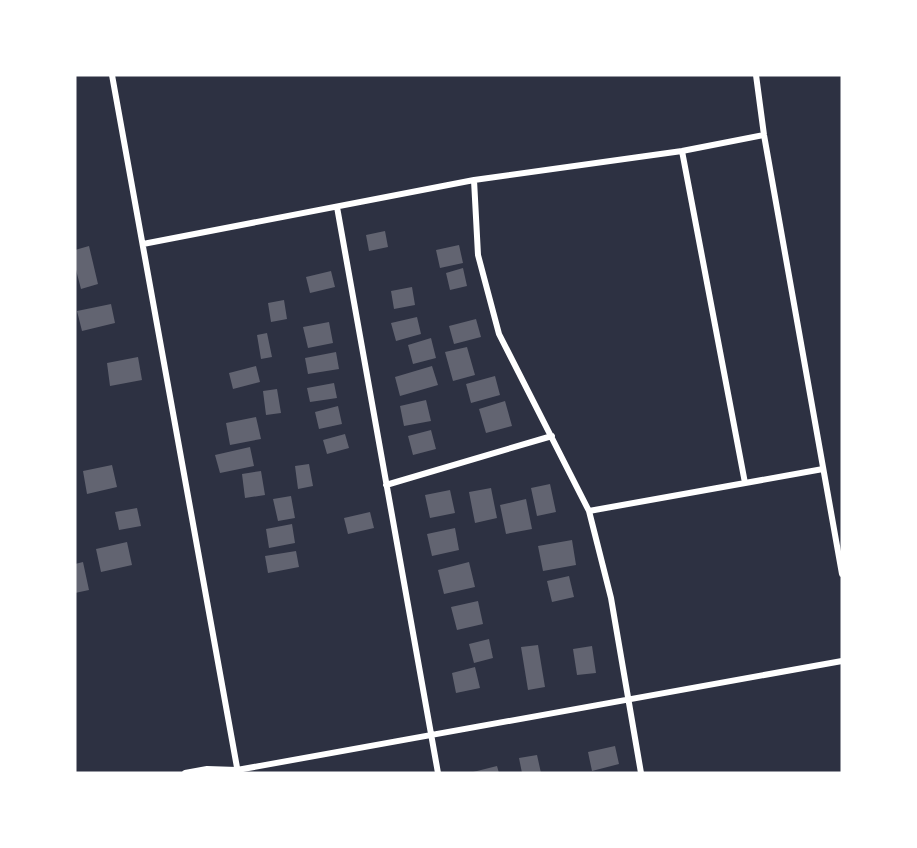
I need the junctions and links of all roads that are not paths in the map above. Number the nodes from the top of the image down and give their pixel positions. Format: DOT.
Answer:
graph roads {
  1 [pos="112,75"];
  2 [pos="756,75"];
  3 [pos="764,135"];
  4 [pos="682,151"];
  5 [pos="474,180"];
  6 [pos="337,207"];
  7 [pos="143,244"];
  8 [pos="552,436"];
  9 [pos="823,469"];
  10 [pos="745,483"];
  11 [pos="386,485"];
  12 [pos="589,511"];
  13 [pos="842,566"];
  14 [pos="842,574"];
  15 [pos="842,661"];
  16 [pos="628,699"];
  17 [pos="431,735"];
  18 [pos="238,772"];
  19 [pos="185,773"];
  20 [pos="438,773"];
  21 [pos="641,773"];
  1 -- 7 [label="street"];
  2 -- 3 [label="street"];
  3 -- 4 [label="street"];
  3 -- 9 [label="street"];
  4 -- 5 [label="street"];
  4 -- 10 [label="street"];
  5 -- 6 [label="street"];
  5 -- 8 [label="street"];
  6 -- 7 [label="street"];
  6 -- 11 [label="street"];
  7 -- 18 [label="street"];
  8 -- 11 [label="street"];
  8 -- 12 [label="street"];
  9 -- 10 [label="street"];
  9 -- 13 [label="street"];
  10 -- 12 [label="street"];
  11 -- 17 [label="street"];
  12 -- 16 [label="street"];
  13 -- 14 [label="street"];
  15 -- 16 [label="street"];
  16 -- 17 [label="street"];
  16 -- 21 [label="street"];
  17 -- 18 [label="street"];
  17 -- 20 [label="street"];
  18 -- 19 [label="street"];
}
